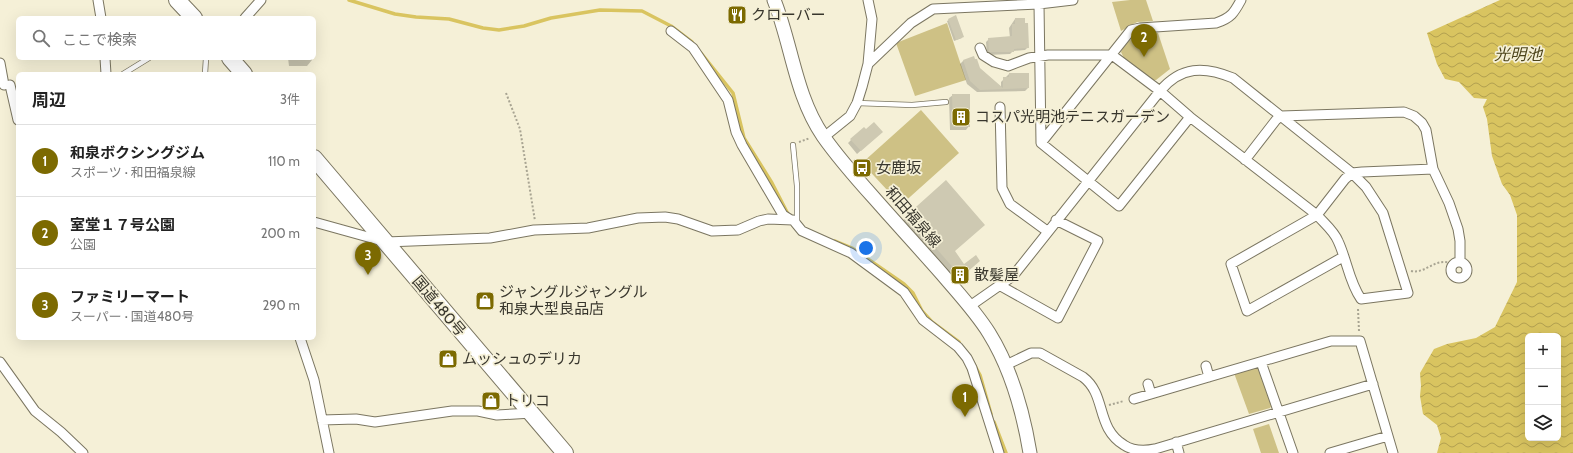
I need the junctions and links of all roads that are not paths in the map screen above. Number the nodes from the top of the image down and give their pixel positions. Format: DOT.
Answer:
graph roads {
  1 [pos="98,0"];
  2 [pos="177,0"];
  3 [pos="261,0"];
  4 [pos="774,0"];
  5 [pos="868,0"];
  6 [pos="1073,0"];
  7 [pos="1241,0"];
  8 [pos="1039,4"];
  9 [pos="101,16"];
  10 [pos="192,16"];
  11 [pos="247,16"];
  12 [pos="671,32"];
  13 [pos="980,48"];
  14 [pos="1112,55"];
  15 [pos="1039,57"];
  16 [pos="105,60"];
  17 [pos="146,60"];
  18 [pos="206,60"];
  19 [pos="232,60"];
  20 [pos="0,63"];
  21 [pos="868,64"];
  22 [pos="106,72"];
  23 [pos="126,72"];
  24 [pos="205,72"];
  25 [pos="242,72"];
  26 [pos="8,85"];
  27 [pos="1160,91"];
  28 [pos="946,102"];
  29 [pos="856,103"];
  30 [pos="1000,107"];
  31 [pos="16,113"];
  32 [pos="1281,116"];
  33 [pos="1190,117"];
  34 [pos="819,136"];
  35 [pos="1041,143"];
  36 [pos="793,145"];
  37 [pos="316,160"];
  38 [pos="1245,160"];
  39 [pos="1433,170"];
  40 [pos="1352,173"];
  41 [pos="1087,181"];
  42 [pos="1317,214"];
  43 [pos="1056,220"];
  44 [pos="316,223"];
  45 [pos="795,223"];
  46 [pos="1047,231"];
  47 [pos="386,242"];
  48 [pos="1343,258"];
  49 [pos="1456,263"];
  50 [pos="999,285"];
  51 [pos="970,306"];
  52 [pos="301,340"];
  53 [pos="0,362"];
  54 [pos="1261,362"];
  55 [pos="1006,364"];
  56 [pos="1206,366"];
  57 [pos="1209,377"];
  58 [pos="1148,384"];
  59 [pos="1373,384"];
  60 [pos="1151,394"];
  61 [pos="1134,399"];
  62 [pos="1279,412"];
  63 [pos="532,413"];
  64 [pos="322,420"];
  65 [pos="1388,436"];
  66 [pos="1176,442"];
  67 [pos="82,453"];
  68 [pos="329,453"];
  69 [pos="565,453"];
  70 [pos="999,453"];
  71 [pos="1030,453"];
  72 [pos="1179,453"];
  73 [pos="1293,453"];
  74 [pos="1330,453"];
  75 [pos="1393,453"];
  1 -- 9 [label="street"];
  2 -- 10 [label="highway"];
  3 -- 11 [label="street"];
  4 -- 34 [label="main road, 和田福泉線"];
  5 -- 21 [label="street"];
  6 -- 8 [label="street"];
  7 -- 14 [label="street"];
  8 -- 15 [label="street"];
  8 -- 21 [label="street"];
  12 -- 45 [label="street"];
  13 -- 15 [label="street"];
  14 -- 15 [label="street"];
  14 -- 27 [label="street"];
  14 -- 35 [label="street"];
  15 -- 35 [label="street"];
  16 -- 22 [label="street"];
  17 -- 23 [label="lane"];
  18 -- 24 [label="lane"];
  19 -- 25 [label="highway"];
  20 -- 26 [label="street"];
  21 -- 29 [label="street"];
  26 -- 31 [label="street"];
  27 -- 32 [label="street"];
  27 -- 33 [label="street"];
  27 -- 41 [label="street"];
  28 -- 29 [label="lane"];
  29 -- 34 [label="street"];
  30 -- 46 [label="street"];
  32 -- 38 [label="street"];
  32 -- 39 [label="street"];
  32 -- 40 [label="street"];
  33 -- 38 [label="street"];
  33 -- 41 [label="street"];
  34 -- 51 [label="main road, 和田福泉線"];
  35 -- 41 [label="street"];
  36 -- 45 [label="lane"];
  37 -- 47 [label="highway, 国道480号"];
  38 -- 42 [label="street"];
  39 -- 40 [label="street"];
  39 -- 49 [label="street"];
  40 -- 42 [label="street"];
  40 -- 48 [label="street"];
  41 -- 43 [label="street"];
  42 -- 48 [label="street"];
  42 -- 48 [label="street"];
  43 -- 46 [label="street"];
  43 -- 50 [label="street"];
  44 -- 47 [label="street"];
  45 -- 47 [label="street"];
  45 -- 70 [label="street"];
  46 -- 50 [label="street"];
  47 -- 63 [label="highway, 国道480号"];
  50 -- 51 [label="street"];
  51 -- 55 [label="main road, 和田福泉線"];
  52 -- 64 [label="street"];
  53 -- 67 [label="street"];
  54 -- 57 [label="street"];
  54 -- 59 [label="street"];
  54 -- 62 [label="street"];
  55 -- 66 [label="street"];
  55 -- 71 [label="main road, 和田福泉線"];
  56 -- 57 [label="street"];
  57 -- 60 [label="street"];
  58 -- 60 [label="street"];
  59 -- 62 [label="street"];
  59 -- 65 [label="street"];
  60 -- 61 [label="street"];
  62 -- 66 [label="street"];
  62 -- 73 [label="street"];
  63 -- 64 [label="street"];
  63 -- 69 [label="highway, 国道480号"];
  64 -- 68 [label="street"];
  65 -- 74 [label="street"];
  65 -- 75 [label="street"];
  66 -- 72 [label="street"];
}
